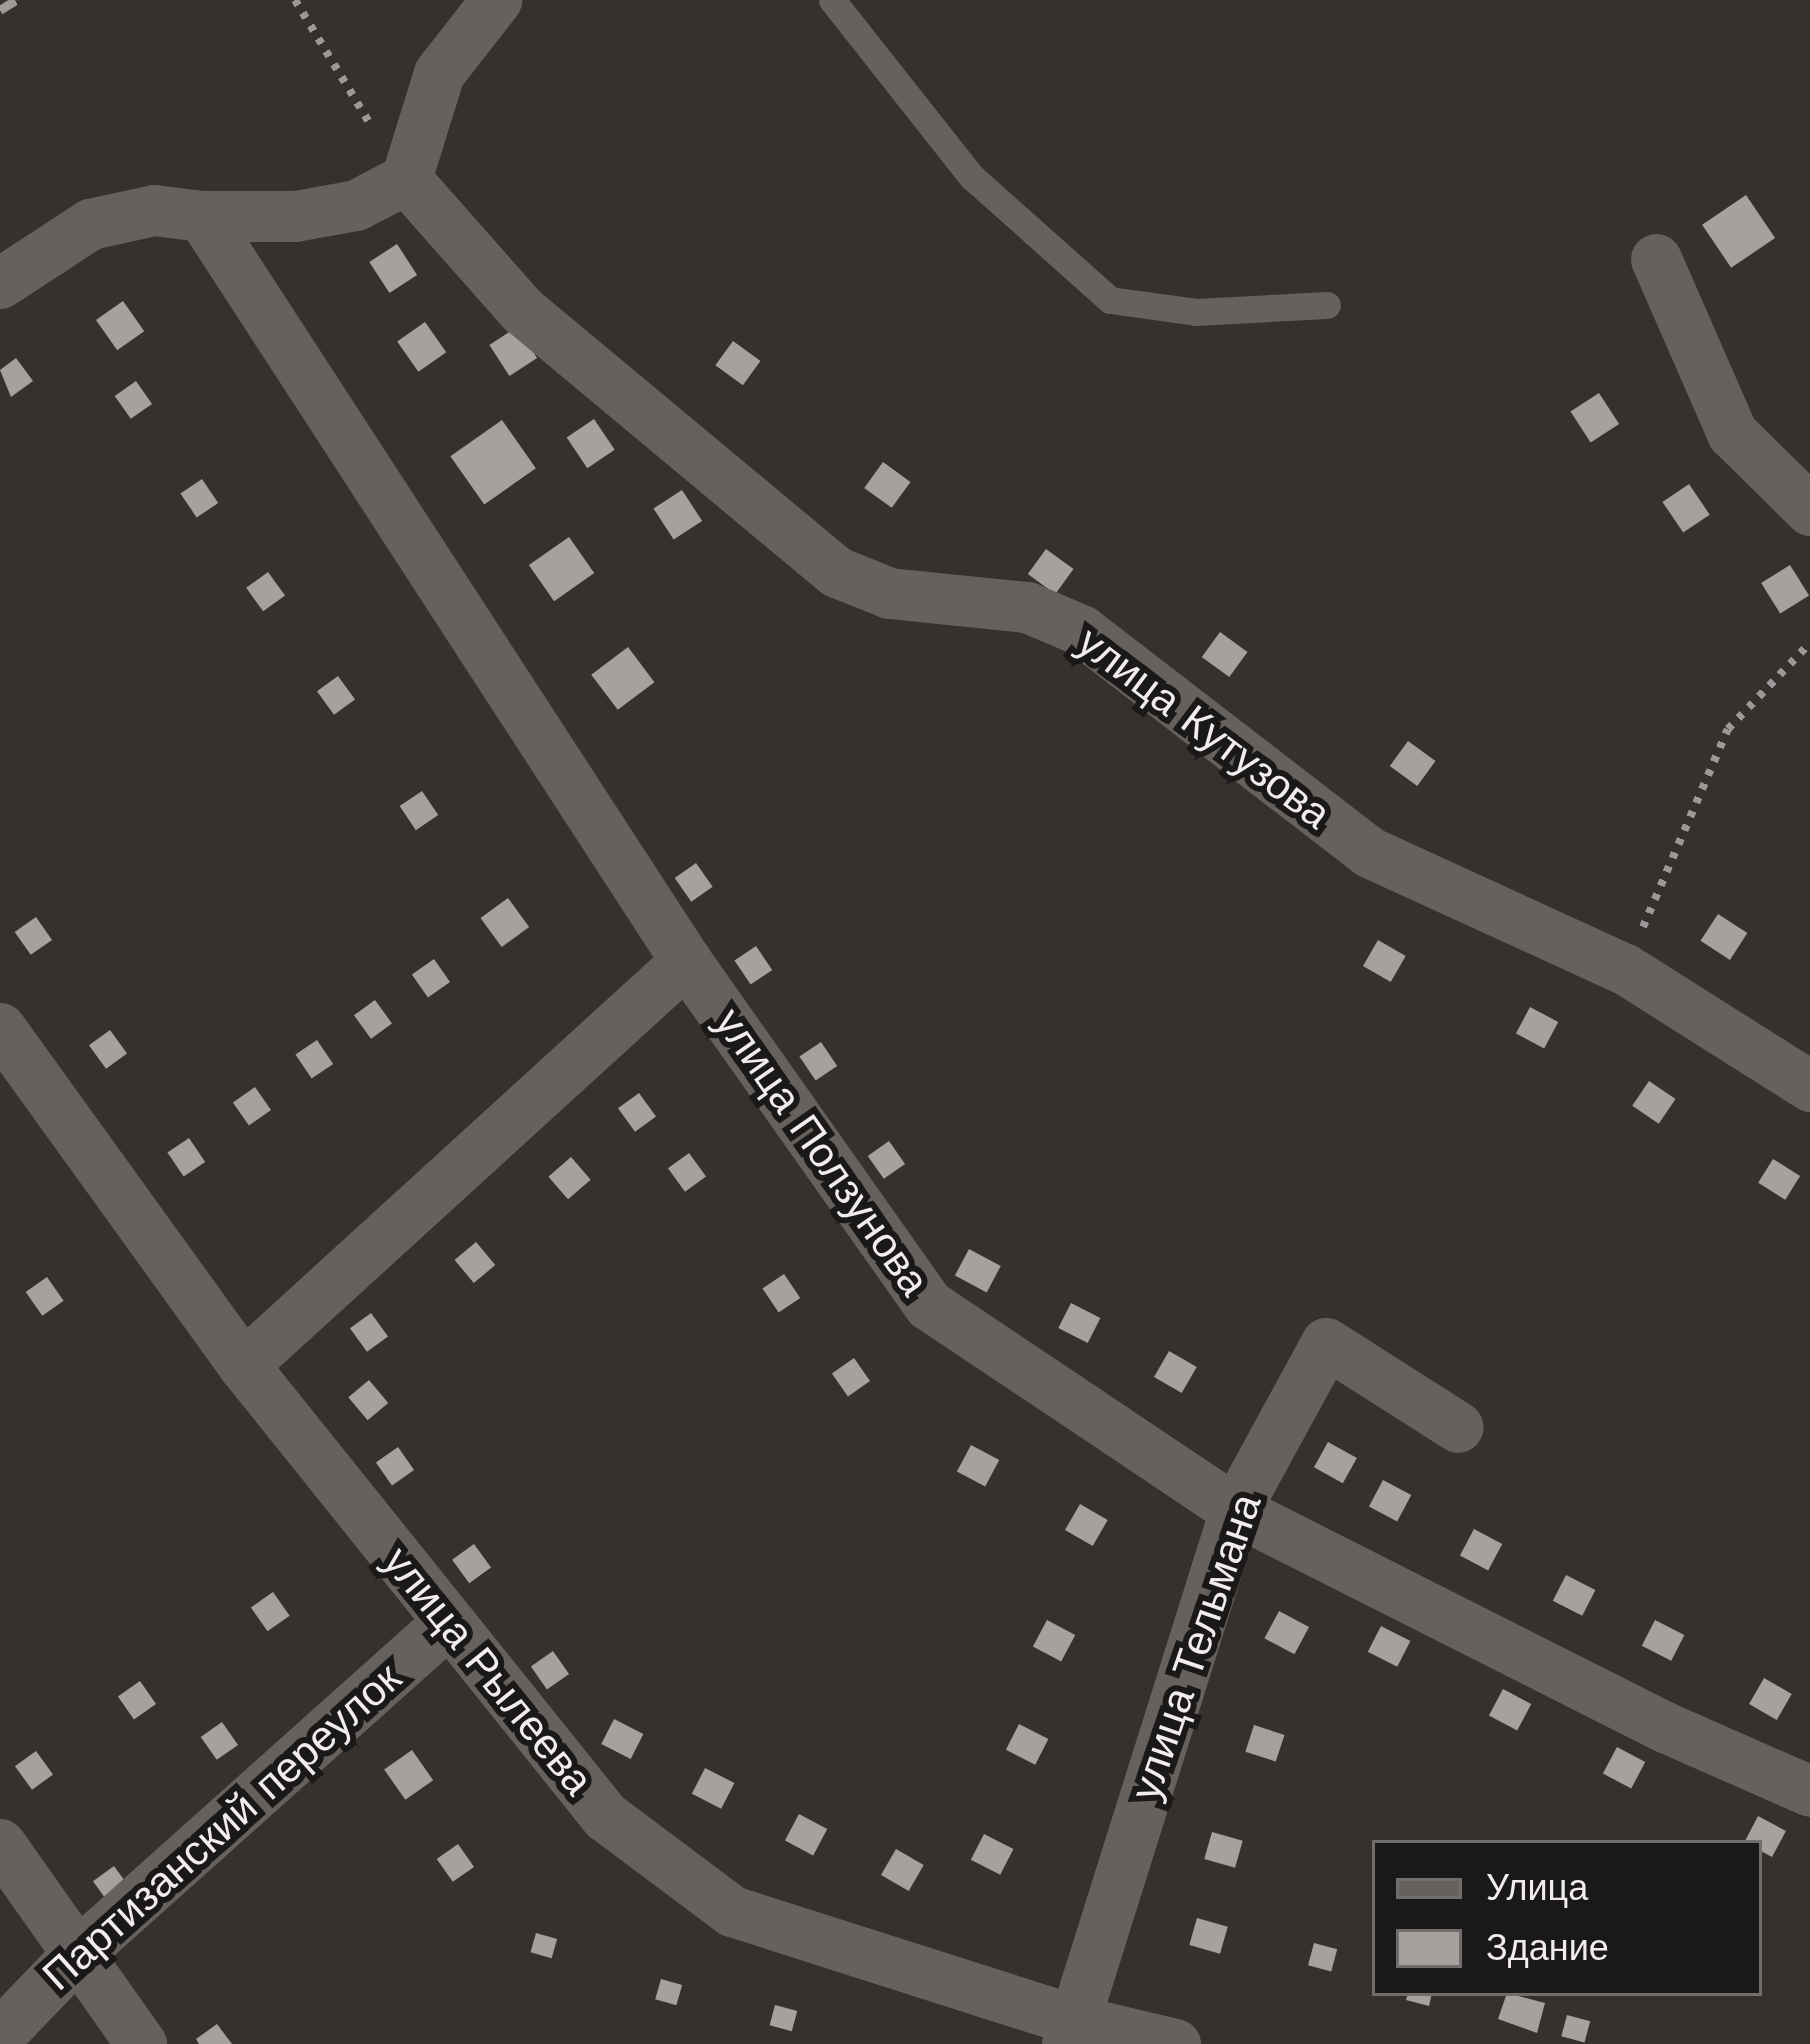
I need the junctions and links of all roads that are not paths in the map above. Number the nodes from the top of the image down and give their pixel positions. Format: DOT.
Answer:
graph roads {
  1 [pos="496,0"];
  2 [pos="832,0"];
  3 [pos="406,179"];
  4 [pos="202,216"];
  5 [pos="1656,259"];
  6 [pos="0,283"];
  7 [pos="1327,305"];
  8 [pos="1810,510"];
  9 [pos="686,961"];
  10 [pos="0,1028"];
  11 [pos="1810,1087"];
  12 [pos="243,1365"];
  13 [pos="1459,1426"];
  14 [pos="1235,1510"];
  15 [pos="447,1623"];
  16 [pos="1810,1791"];
  17 [pos="0,1844"];
  18 [pos="79,1952"];
  19 [pos="1070,2032"];
  20 [pos="0,2034"];
  21 [pos="141,2044"];
  22 [pos="1175,2044"];
  1 -- 3 [label="street"];
  2 -- 7 [label="lane"];
  3 -- 4 [label="street"];
  3 -- 11 [label="street, улица Кутузова"];
  4 -- 6 [label="street"];
  4 -- 9 [label="street, улица Ползунова"];
  5 -- 8 [label="street"];
  9 -- 12 [label="street"];
  9 -- 14 [label="street, улица Ползунова"];
  10 -- 12 [label="street, улица Рылеева"];
  12 -- 15 [label="street, улица Рылеева"];
  13 -- 14 [label="street, улица Тельмана"];
  14 -- 16 [label="street, улица Ползунова"];
  14 -- 19 [label="street, улица Тельмана"];
  15 -- 18 [label="street, Партизанский переулок"];
  15 -- 19 [label="street, улица Рылеева"];
  17 -- 18 [label="street"];
  18 -- 20 [label="street, Партизанский переулок"];
  18 -- 21 [label="street"];
  19 -- 22 [label="street, улица Рылеева"];
}
